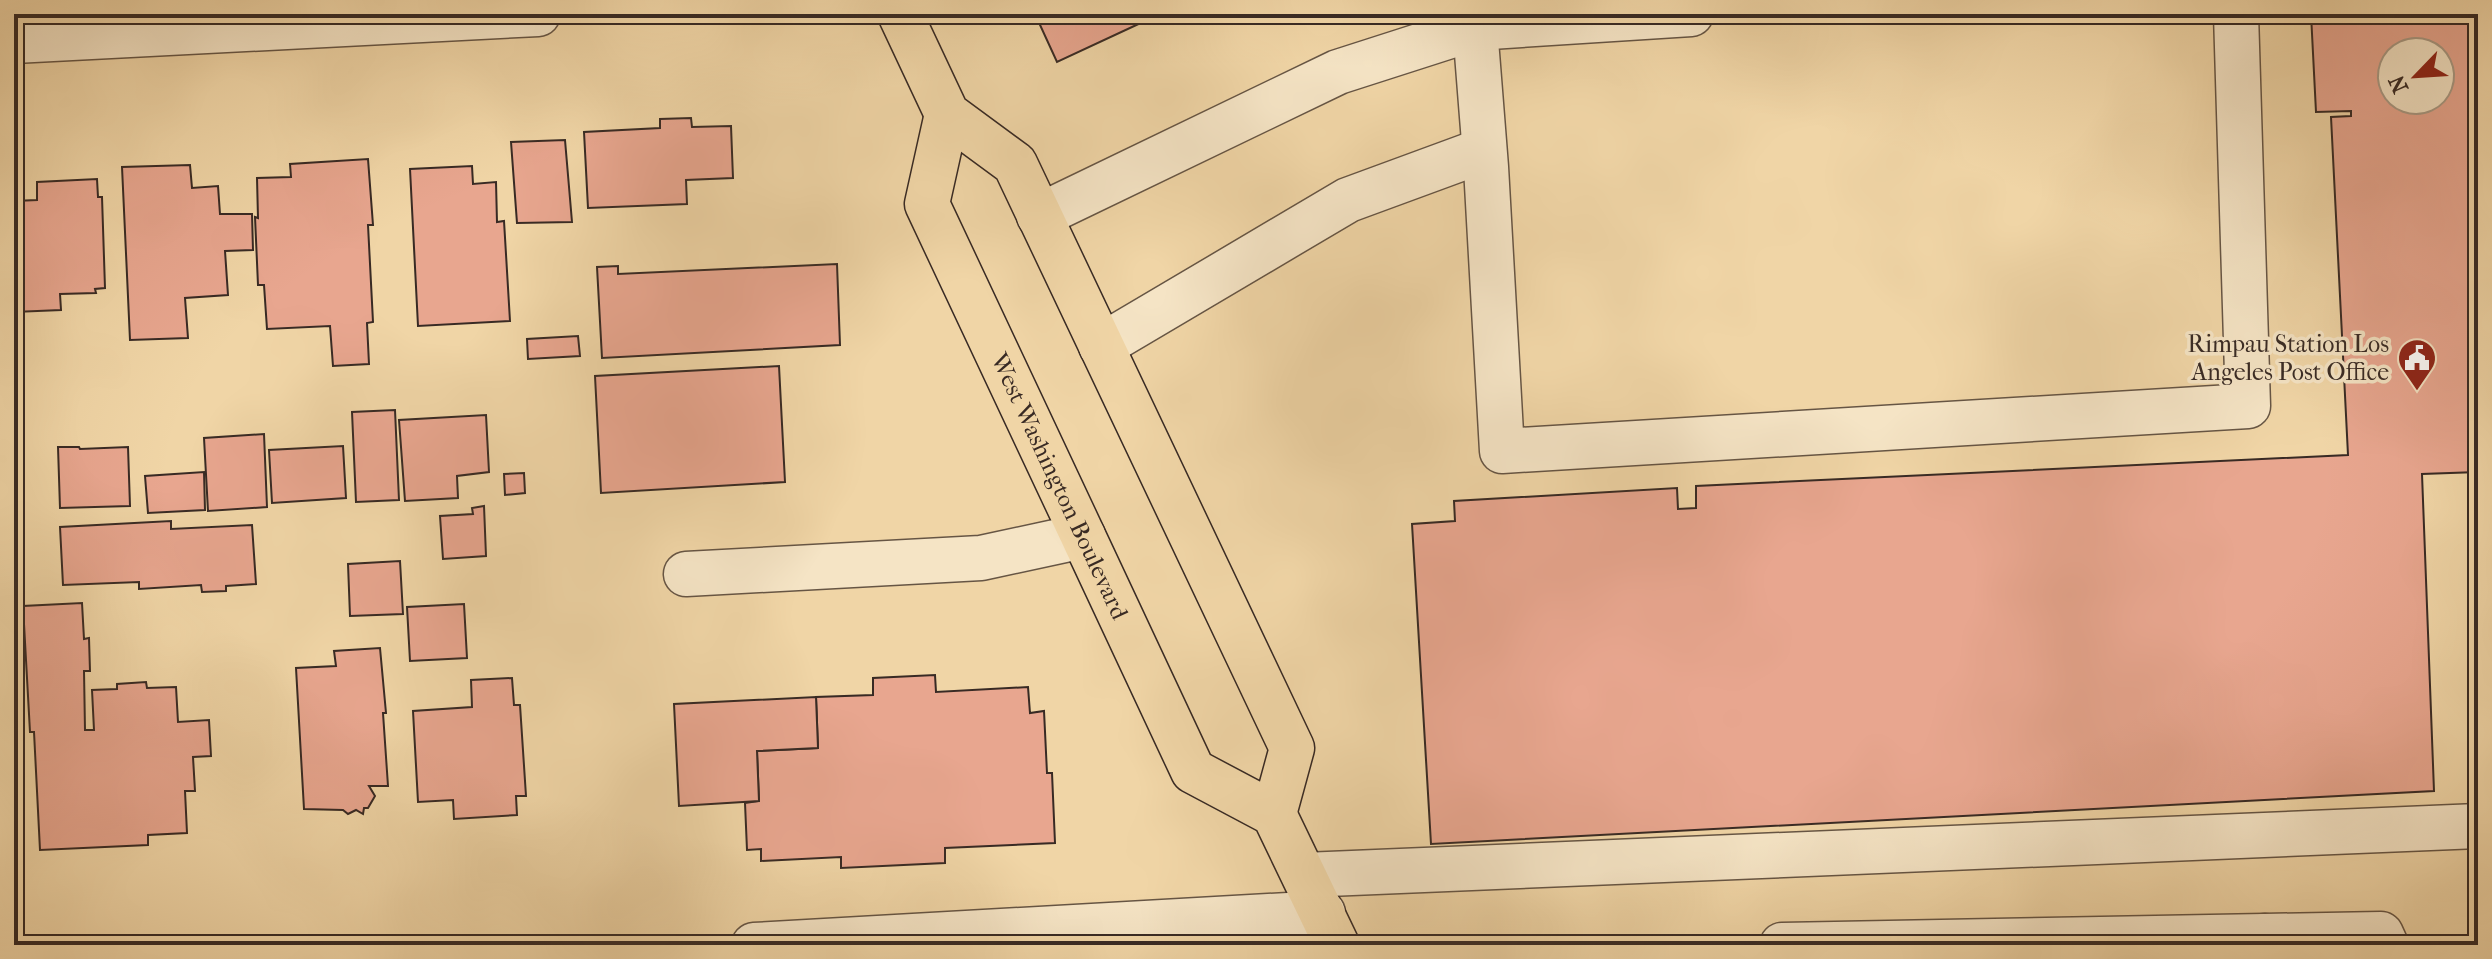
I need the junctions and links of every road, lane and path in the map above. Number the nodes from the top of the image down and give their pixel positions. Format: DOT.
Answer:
graph roads {
  1 [pos="538,14"];
  2 [pos="900,14"];
  3 [pos="1691,14"];
  4 [pos="2236,14"];
  5 [pos="1475,21"];
  6 [pos="14,41"];
  7 [pos="947,114"];
  8 [pos="1484,150"];
  9 [pos="1039,216"];
  10 [pos="1101,346"];
  11 [pos="1083,536"];
  12 [pos="686,574"];
  13 [pos="1274,814"];
  14 [pos="2478,826"];
  15 [pos="1304,875"];
  16 [pos="1330,929"];
  17 [pos="2265,941"];
  18 [pos="2136,942"];
  19 [pos="754,945"];
  20 [pos="1782,945"];
  21 [pos="2386,945"];
  1 -- 6 [label="street"];
  2 -- 7 [label="main road"];
  3 -- 5 [label="street"];
  4 -- 8 [label="street"];
  5 -- 8 [label="street"];
  5 -- 9 [label="street"];
  7 -- 9 [label="main road"];
  7 -- 11 [label="main road, West Washington Boulevard"];
  8 -- 10 [label="street"];
  9 -- 10 [label="main road"];
  10 -- 13 [label="main road"];
  11 -- 12 [label="street"];
  11 -- 13 [label="main road, West Washington Boulevard"];
  13 -- 15 [label="main road"];
  14 -- 15 [label="street"];
  15 -- 16 [label="main road"];
  16 -- 19 [label="street"];
  17 -- 18 [label="street"];
  17 -- 21 [label="street"];
  18 -- 20 [label="street"];
}
